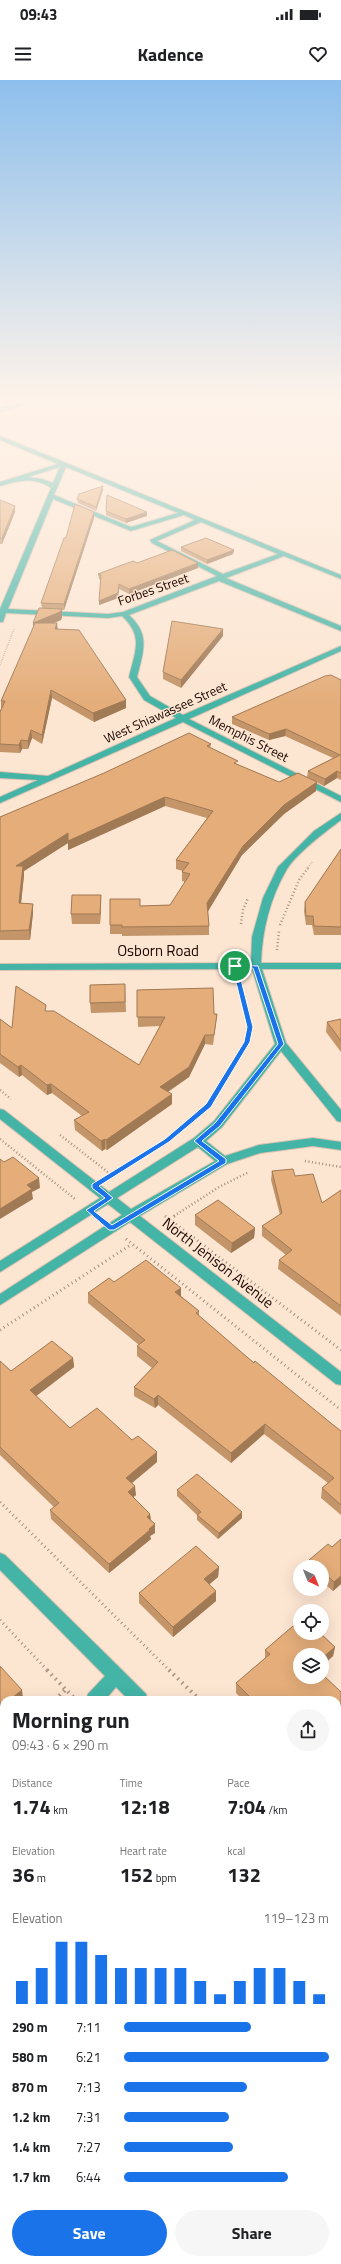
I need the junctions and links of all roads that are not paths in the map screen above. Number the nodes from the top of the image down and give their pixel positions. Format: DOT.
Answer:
graph roads {
  1 [pos="49,501"];
  2 [pos="63,501"];
  3 [pos="154,501"];
  4 [pos="184,513"];
  5 [pos="200,520"];
  6 [pos="283,554"];
  7 [pos="221,577"];
  8 [pos="341,577"];
  9 [pos="2,611"];
  10 [pos="124,614"];
  11 [pos="0,620"];
  12 [pos="341,629"];
  13 [pos="341,648"];
  14 [pos="183,719"];
  15 [pos="0,775"];
  16 [pos="49,778"];
  17 [pos="341,799"];
  18 [pos="0,800"];
  19 [pos="341,816"];
  20 [pos="0,966"];
  21 [pos="256,966"];
  22 [pos="341,966"];
  23 [pos="281,1044"];
  24 [pos="0,1113"];
  25 [pos="341,1118"];
  26 [pos="198,1141"];
  27 [pos="341,1146"];
  28 [pos="223,1161"];
  29 [pos="109,1198"];
  30 [pos="130,1215"];
  31 [pos="0,1267"];
  32 [pos="0,1300"];
  33 [pos="341,1380"];
  34 [pos="0,1560"];
  35 [pos="116,1676"];
  36 [pos="98,1696"];
  37 [pos="136,1696"];
  1 -- 9 [label="street"];
  2 -- 4 [label="street"];
  3 -- 4 [label="street"];
  4 -- 5 [label="street"];
  5 -- 6 [label="street"];
  5 -- 7 [label="street"];
  6 -- 7 [label="street, Forbes Street"];
  6 -- 8 [label="street"];
  7 -- 10 [label="street, Forbes Street"];
  7 -- 12 [label="street"];
  9 -- 10 [label="street, Forbes Street"];
  9 -- 11 [label="street"];
  10 -- 14 [label="street, Memphis Street"];
  13 -- 14 [label="street, West Shiawassee Street"];
  14 -- 16 [label="street, West Shiawassee Street"];
  14 -- 17 [label="street, Memphis Street"];
  15 -- 16 [label="street"];
  16 -- 18 [label="street, West Shiawassee Street"];
  19 -- 21 [label="street"];
  20 -- 21 [label="street, Osborn Road"];
  21 -- 22 [label="street, Osborn Road"];
  21 -- 23 [label="street"];
  23 -- 25 [label="street"];
  23 -- 26 [label="street"];
  24 -- 29 [label="street, North Jenison Avenue"];
  26 -- 28 [label="street"];
  26 -- 29 [label="street"];
  27 -- 28 [label="street"];
  28 -- 30 [label="street"];
  29 -- 30 [label="street, North Jenison Avenue"];
  29 -- 31 [label="street"];
  30 -- 32 [label="street"];
  30 -- 33 [label="street, North Jenison Avenue"];
  34 -- 35 [label="street"];
  35 -- 36 [label="street"];
  35 -- 37 [label="street"];
}
